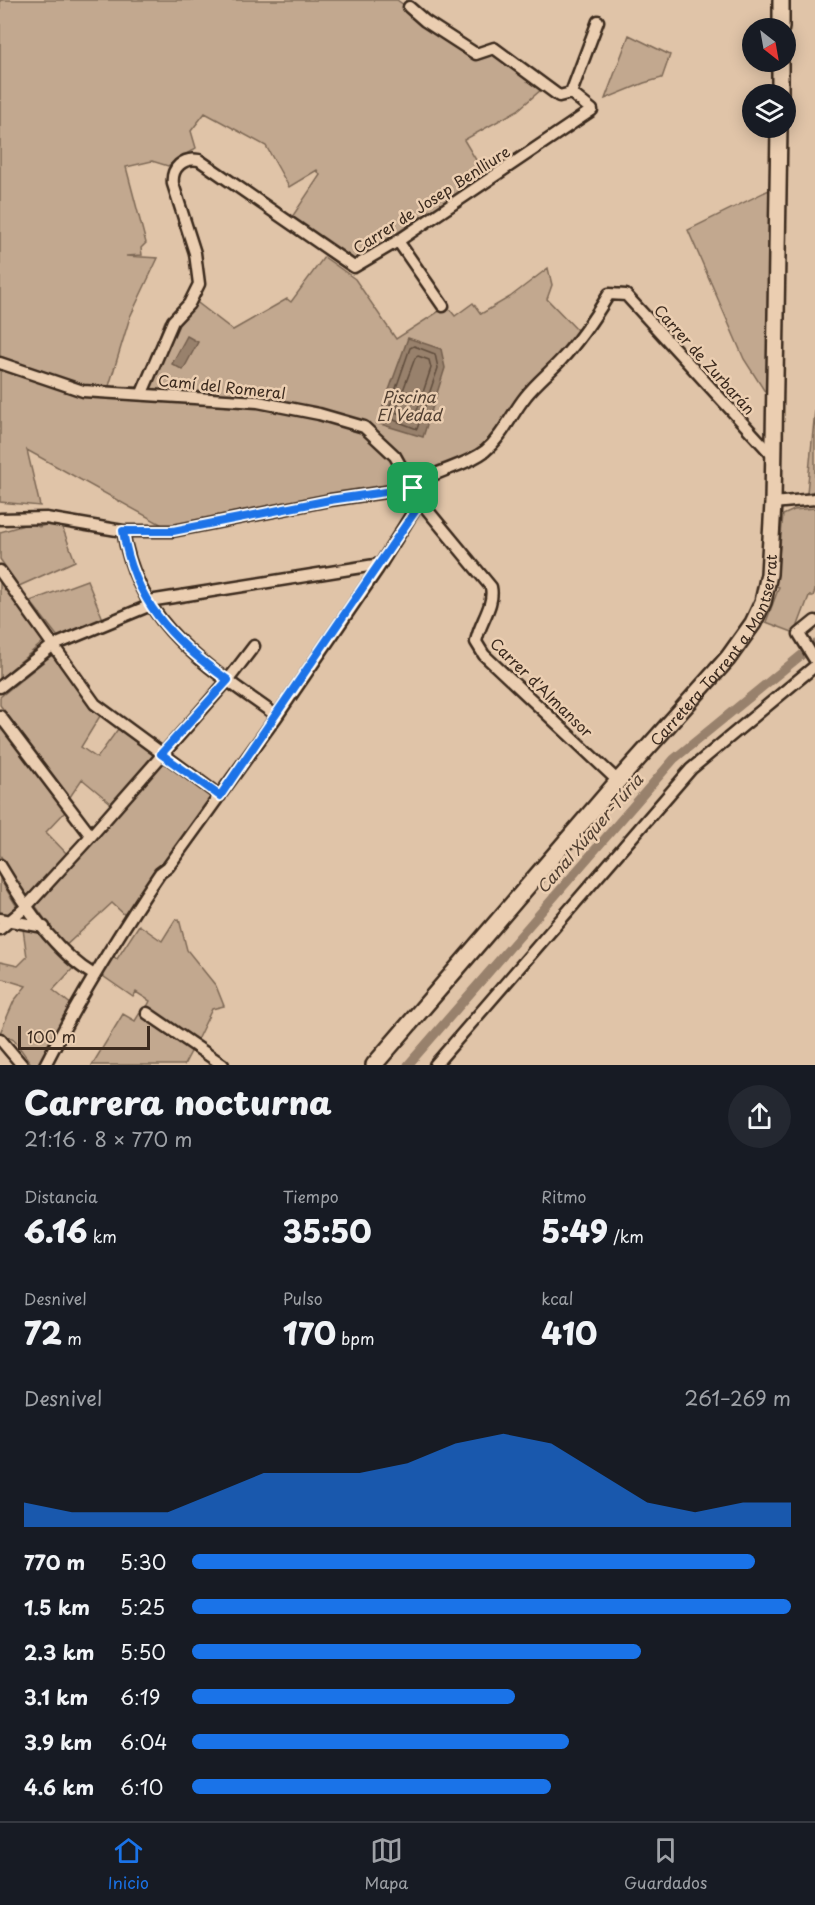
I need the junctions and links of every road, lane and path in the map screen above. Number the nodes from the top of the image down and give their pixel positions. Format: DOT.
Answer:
graph roads {
  1 [pos="781,0"];
  2 [pos="409,7"];
  3 [pos="781,18"];
  4 [pos="598,21"];
  5 [pos="571,93"];
  6 [pos="779,138"];
  7 [pos="398,241"];
  8 [pos="443,306"];
  9 [pos="0,363"];
  10 [pos="142,393"];
  11 [pos="773,456"];
  12 [pos="413,488"];
  13 [pos="815,499"];
  14 [pos="420,501"];
  15 [pos="773,503"];
  16 [pos="0,519"];
  17 [pos="123,531"];
  18 [pos="381,564"];
  19 [pos="0,571"];
  20 [pos="150,603"];
  21 [pos="815,621"];
  22 [pos="52,646"];
  23 [pos="254,646"];
  24 [pos="815,660"];
  25 [pos="815,666"];
  26 [pos="228,680"];
  27 [pos="0,687"];
  28 [pos="0,716"];
  29 [pos="277,716"];
  30 [pos="161,754"];
  31 [pos="618,781"];
  32 [pos="220,796"];
  33 [pos="91,836"];
  34 [pos="0,866"];
  35 [pos="26,908"];
  36 [pos="5,919"];
  37 [pos="45,927"];
  38 [pos="0,929"];
  39 [pos="94,975"];
  40 [pos="147,1012"];
  41 [pos="0,1039"];
  42 [pos="22,1065"];
  43 [pos="45,1065"];
  44 [pos="223,1065"];
  45 [pos="374,1065"];
  46 [pos="435,1065"];
  1 -- 3 [label="main road"];
  2 -- 5 [label="street"];
  4 -- 5 [label="street"];
  5 -- 7 [label="street, Carrer de Josep Benlliure"];
  6 -- 11 [label="main road, Carretera Torrent a Montserrat"];
  7 -- 8 [label="street"];
  7 -- 10 [label="street, Carrer de Josep Benlliure"];
  9 -- 10 [label="street, Camí del Romeral"];
  10 -- 12 [label="street, Camí del Romeral"];
  11 -- 12 [label="street, Carrer de Zurbarán"];
  11 -- 15 [label="main road, Carretera Torrent a Montserrat"];
  12 -- 14 [label="street, Carrer d'Almansor"];
  12 -- 17 [label="street"];
  13 -- 15 [label="street"];
  14 -- 18 [label="street"];
  14 -- 31 [label="street, Carrer d'Almansor"];
  15 -- 31 [label="main road, Carretera Torrent a Montserrat"];
  16 -- 17 [label="street"];
  17 -- 20 [label="street"];
  18 -- 20 [label="street"];
  18 -- 29 [label="street"];
  19 -- 22 [label="street"];
  20 -- 22 [label="street"];
  20 -- 26 [label="street"];
  21 -- 24 [label="street"];
  22 -- 27 [label="street"];
  22 -- 30 [label="street"];
  23 -- 26 [label="street"];
  25 -- 46 [label="street"];
  26 -- 29 [label="street"];
  26 -- 30 [label="street"];
  28 -- 33 [label="street"];
  29 -- 32 [label="street"];
  30 -- 32 [label="street"];
  30 -- 33 [label="street"];
  31 -- 45 [label="main road, Carretera Torrent a Montserrat"];
  32 -- 39 [label="street"];
  33 -- 35 [label="street"];
  34 -- 35 [label="street"];
  35 -- 36 [label="street"];
  35 -- 37 [label="street"];
  36 -- 37 [label="street"];
  36 -- 38 [label="street"];
  37 -- 39 [label="street"];
  39 -- 43 [label="street"];
  40 -- 44 [label="street"];
  41 -- 42 [label="street"];
}
